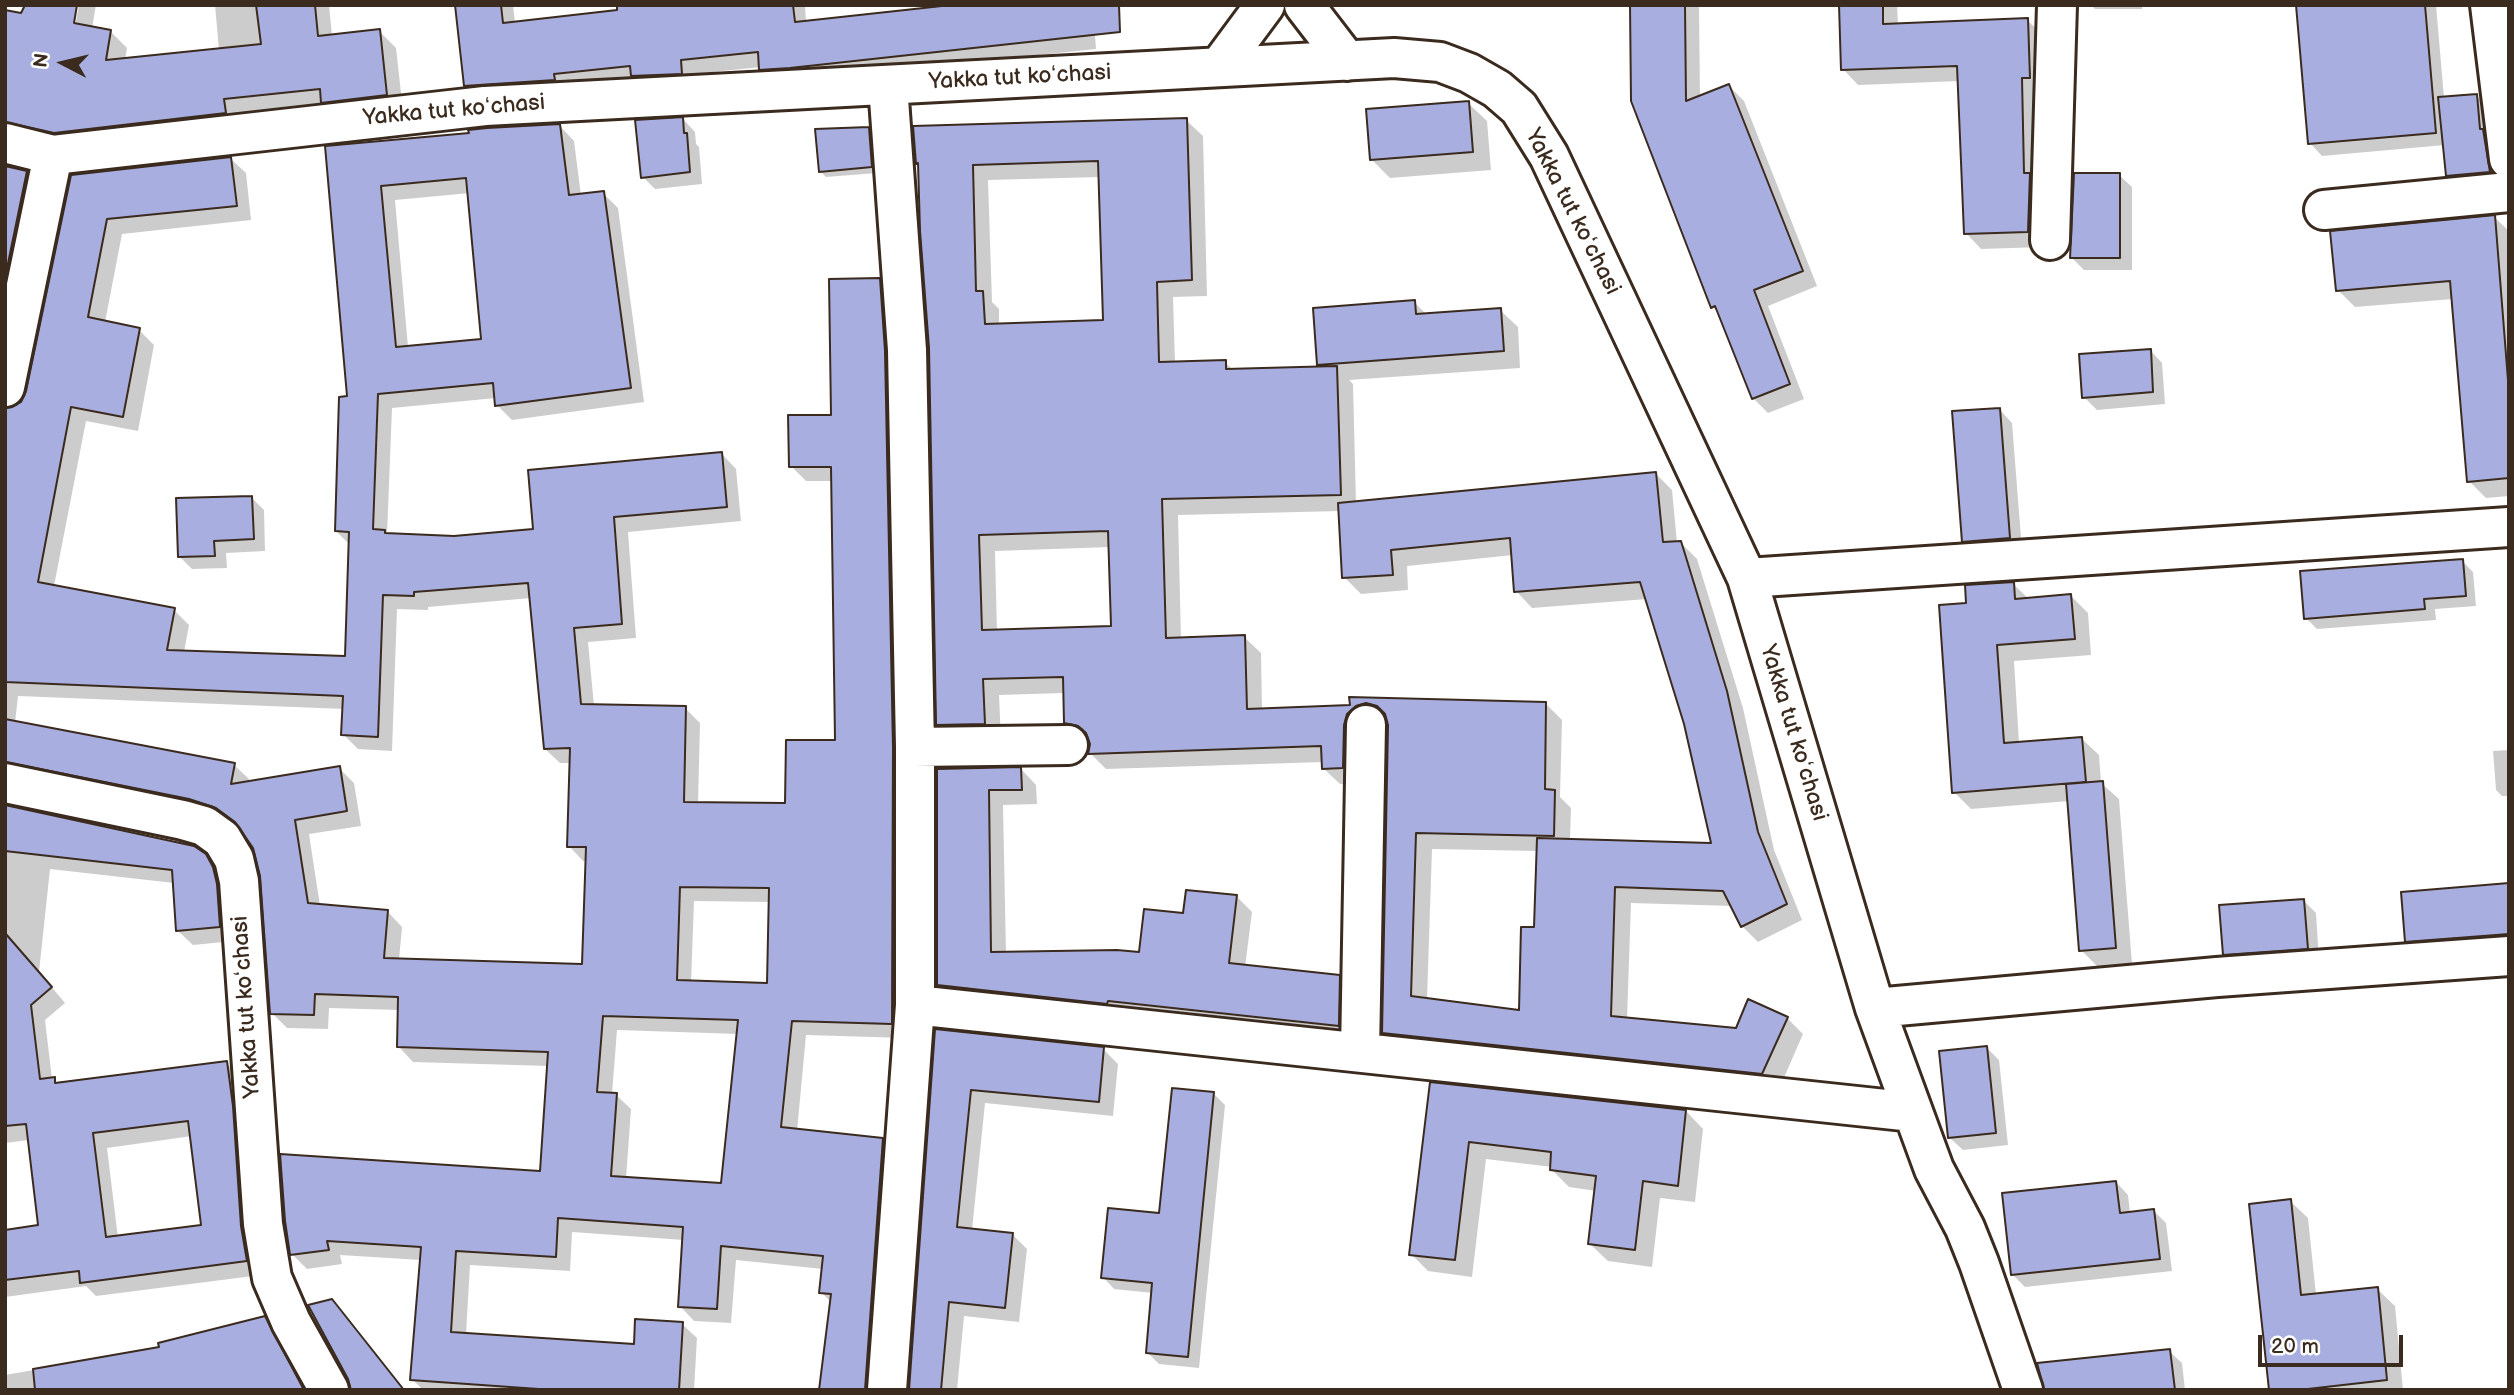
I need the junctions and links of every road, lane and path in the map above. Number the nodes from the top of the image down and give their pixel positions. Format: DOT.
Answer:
graph roads {
  1 [pos="1265,5"];
  2 [pos="1304,5"];
  3 [pos="2057,5"];
  4 [pos="2490,5"];
  5 [pos="1347,61"];
  6 [pos="1219,67"];
  7 [pos="888,85"];
  8 [pos="5,144"];
  9 [pos="53,155"];
  10 [pos="2509,159"];
  11 [pos="2509,192"];
  12 [pos="2324,210"];
  13 [pos="2050,240"];
  14 [pos="5,387"];
  15 [pos="2509,527"];
  16 [pos="1747,578"];
  17 [pos="1366,725"];
  18 [pos="1068,745"];
  19 [pos="915,747"];
  20 [pos="5,783"];
  21 [pos="2509,956"];
  22 [pos="915,1005"];
  23 [pos="1875,1008"];
  24 [pos="1360,1052"];
  25 [pos="1913,1112"];
  26 [pos="329,1390"];
  27 [pos="887,1390"];
  28 [pos="2023,1390"];
  1 -- 6 [label="street"];
  2 -- 5 [label="street"];
  3 -- 13 [label="street"];
  4 -- 10 [label="street"];
  5 -- 6 [label="street, Yakka tut koʻchasi"];
  5 -- 16 [label="street, Yakka tut koʻchasi"];
  6 -- 7 [label="street, Yakka tut koʻchasi"];
  7 -- 9 [label="street, Yakka tut koʻchasi"];
  7 -- 19 [label="street"];
  8 -- 9 [label="street, Yakka tut koʻchasi"];
  9 -- 14 [label="street"];
  11 -- 12 [label="street"];
  15 -- 16 [label="street"];
  16 -- 23 [label="street, Yakka tut koʻchasi"];
  17 -- 24 [label="street"];
  18 -- 19 [label="street"];
  19 -- 22 [label="street"];
  20 -- 26 [label="street, Yakka tut koʻchasi"];
  21 -- 23 [label="street"];
  22 -- 24 [label="street"];
  22 -- 27 [label="street"];
  23 -- 25 [label="street, Yakka tut koʻchasi"];
  24 -- 25 [label="street"];
  25 -- 28 [label="street, Yakka tut koʻchasi"];
}
